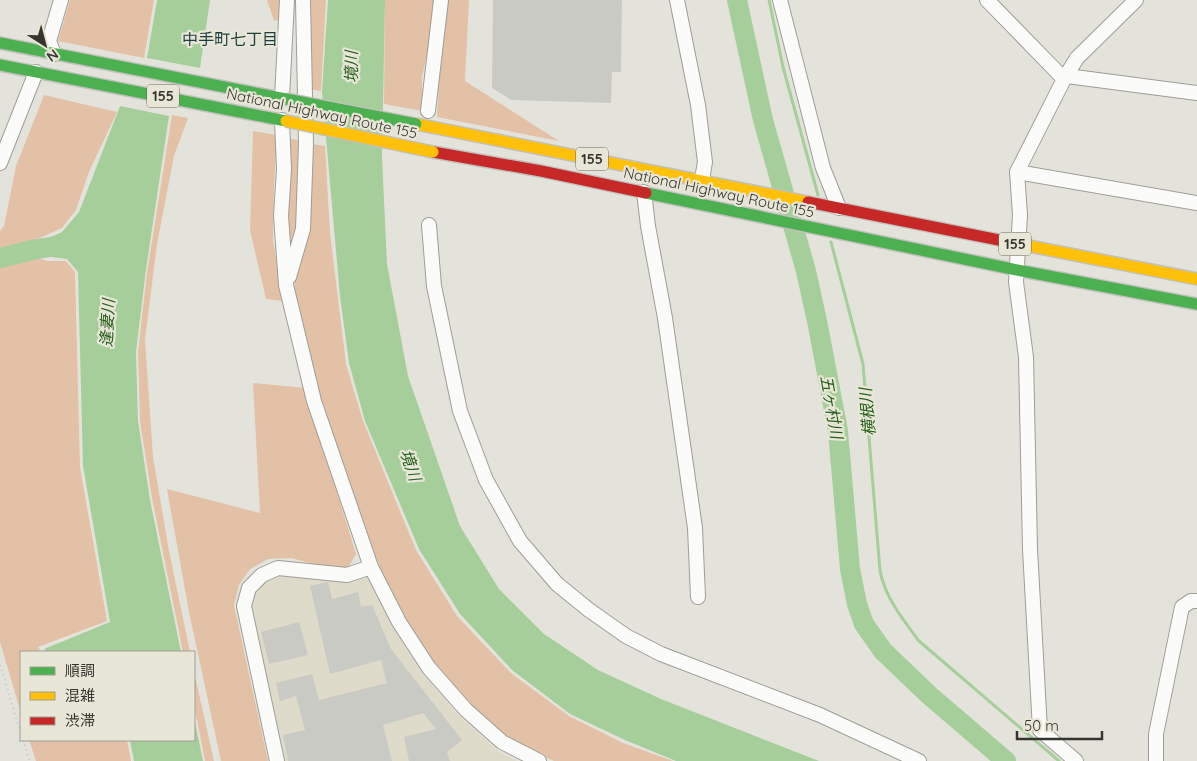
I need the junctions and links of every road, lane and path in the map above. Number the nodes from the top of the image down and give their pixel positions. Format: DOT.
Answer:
graph roads {
  1 [pos="61,0"];
  2 [pos="287,0"];
  3 [pos="303,0"];
  4 [pos="441,0"];
  5 [pos="676,0"];
  6 [pos="780,0"];
  7 [pos="987,0"];
  8 [pos="1136,0"];
  9 [pos="0,43"];
  10 [pos="54,54"];
  11 [pos="0,64"];
  12 [pos="41,73"];
  13 [pos="1065,77"];
  14 [pos="1197,93"];
  15 [pos="283,98"];
  16 [pos="428,111"];
  17 [pos="283,120"];
  18 [pos="1,159"];
  19 [pos="1017,172"];
  20 [pos="0,177"];
  21 [pos="702,181"];
  22 [pos="644,192"];
  23 [pos="1197,203"];
  24 [pos="699,204"];
  25 [pos="836,208"];
  26 [pos="429,225"];
  27 [pos="1018,244"];
  28 [pos="1017,270"];
  29 [pos="1197,279"];
  30 [pos="286,285"];
  31 [pos="1197,304"];
  32 [pos="371,567"];
  33 [pos="698,597"];
  34 [pos="1197,601"];
  35 [pos="0,666"];
  36 [pos="20,731"];
  37 [pos="23,741"];
  38 [pos="30,761"];
  39 [pos="277,761"];
  40 [pos="539,761"];
  41 [pos="919,761"];
  42 [pos="1076,761"];
  43 [pos="1156,761"];
  1 -- 10 [label="street"];
  2 -- 15 [label="street"];
  3 -- 30 [label="street"];
  4 -- 16 [label="street"];
  5 -- 21 [label="street"];
  6 -- 25 [label="street"];
  7 -- 13 [label="street"];
  8 -- 13 [label="street"];
  9 -- 10 [label="highway, National Highway Route 155 / 155"];
  10 -- 15 [label="highway, National Highway Route 155 / 155"];
  11 -- 12 [label="highway, National Highway Route 155 / 155"];
  12 -- 17 [label="highway, National Highway Route 155 / 155"];
  12 -- 18 [label="street"];
  13 -- 14 [label="street"];
  13 -- 19 [label="street"];
  15 -- 21 [label="highway, National Highway Route 155 / 155, bridge"];
  17 -- 22 [label="highway, National Highway Route 155 / 155, bridge"];
  17 -- 30 [label="street"];
  18 -- 20 [label="street"];
  19 -- 23 [label="street"];
  19 -- 27 [label="street"];
  21 -- 24 [label="street"];
  21 -- 25 [label="highway, National Highway Route 155 / 155"];
  22 -- 24 [label="highway, National Highway Route 155 / 155"];
  22 -- 33 [label="street"];
  24 -- 28 [label="highway, National Highway Route 155 / 155"];
  25 -- 27 [label="highway, National Highway Route 155 / 155"];
  26 -- 41 [label="street"];
  27 -- 28 [label="street"];
  27 -- 29 [label="highway, National Highway Route 155 / 155"];
  28 -- 31 [label="highway, National Highway Route 155 / 155"];
  28 -- 42 [label="street"];
  30 -- 32 [label="street"];
  32 -- 39 [label="street"];
  32 -- 40 [label="street"];
  34 -- 43 [label="street"];
  35 -- 36 [label="path"];
  37 -- 38 [label="path"];
}
